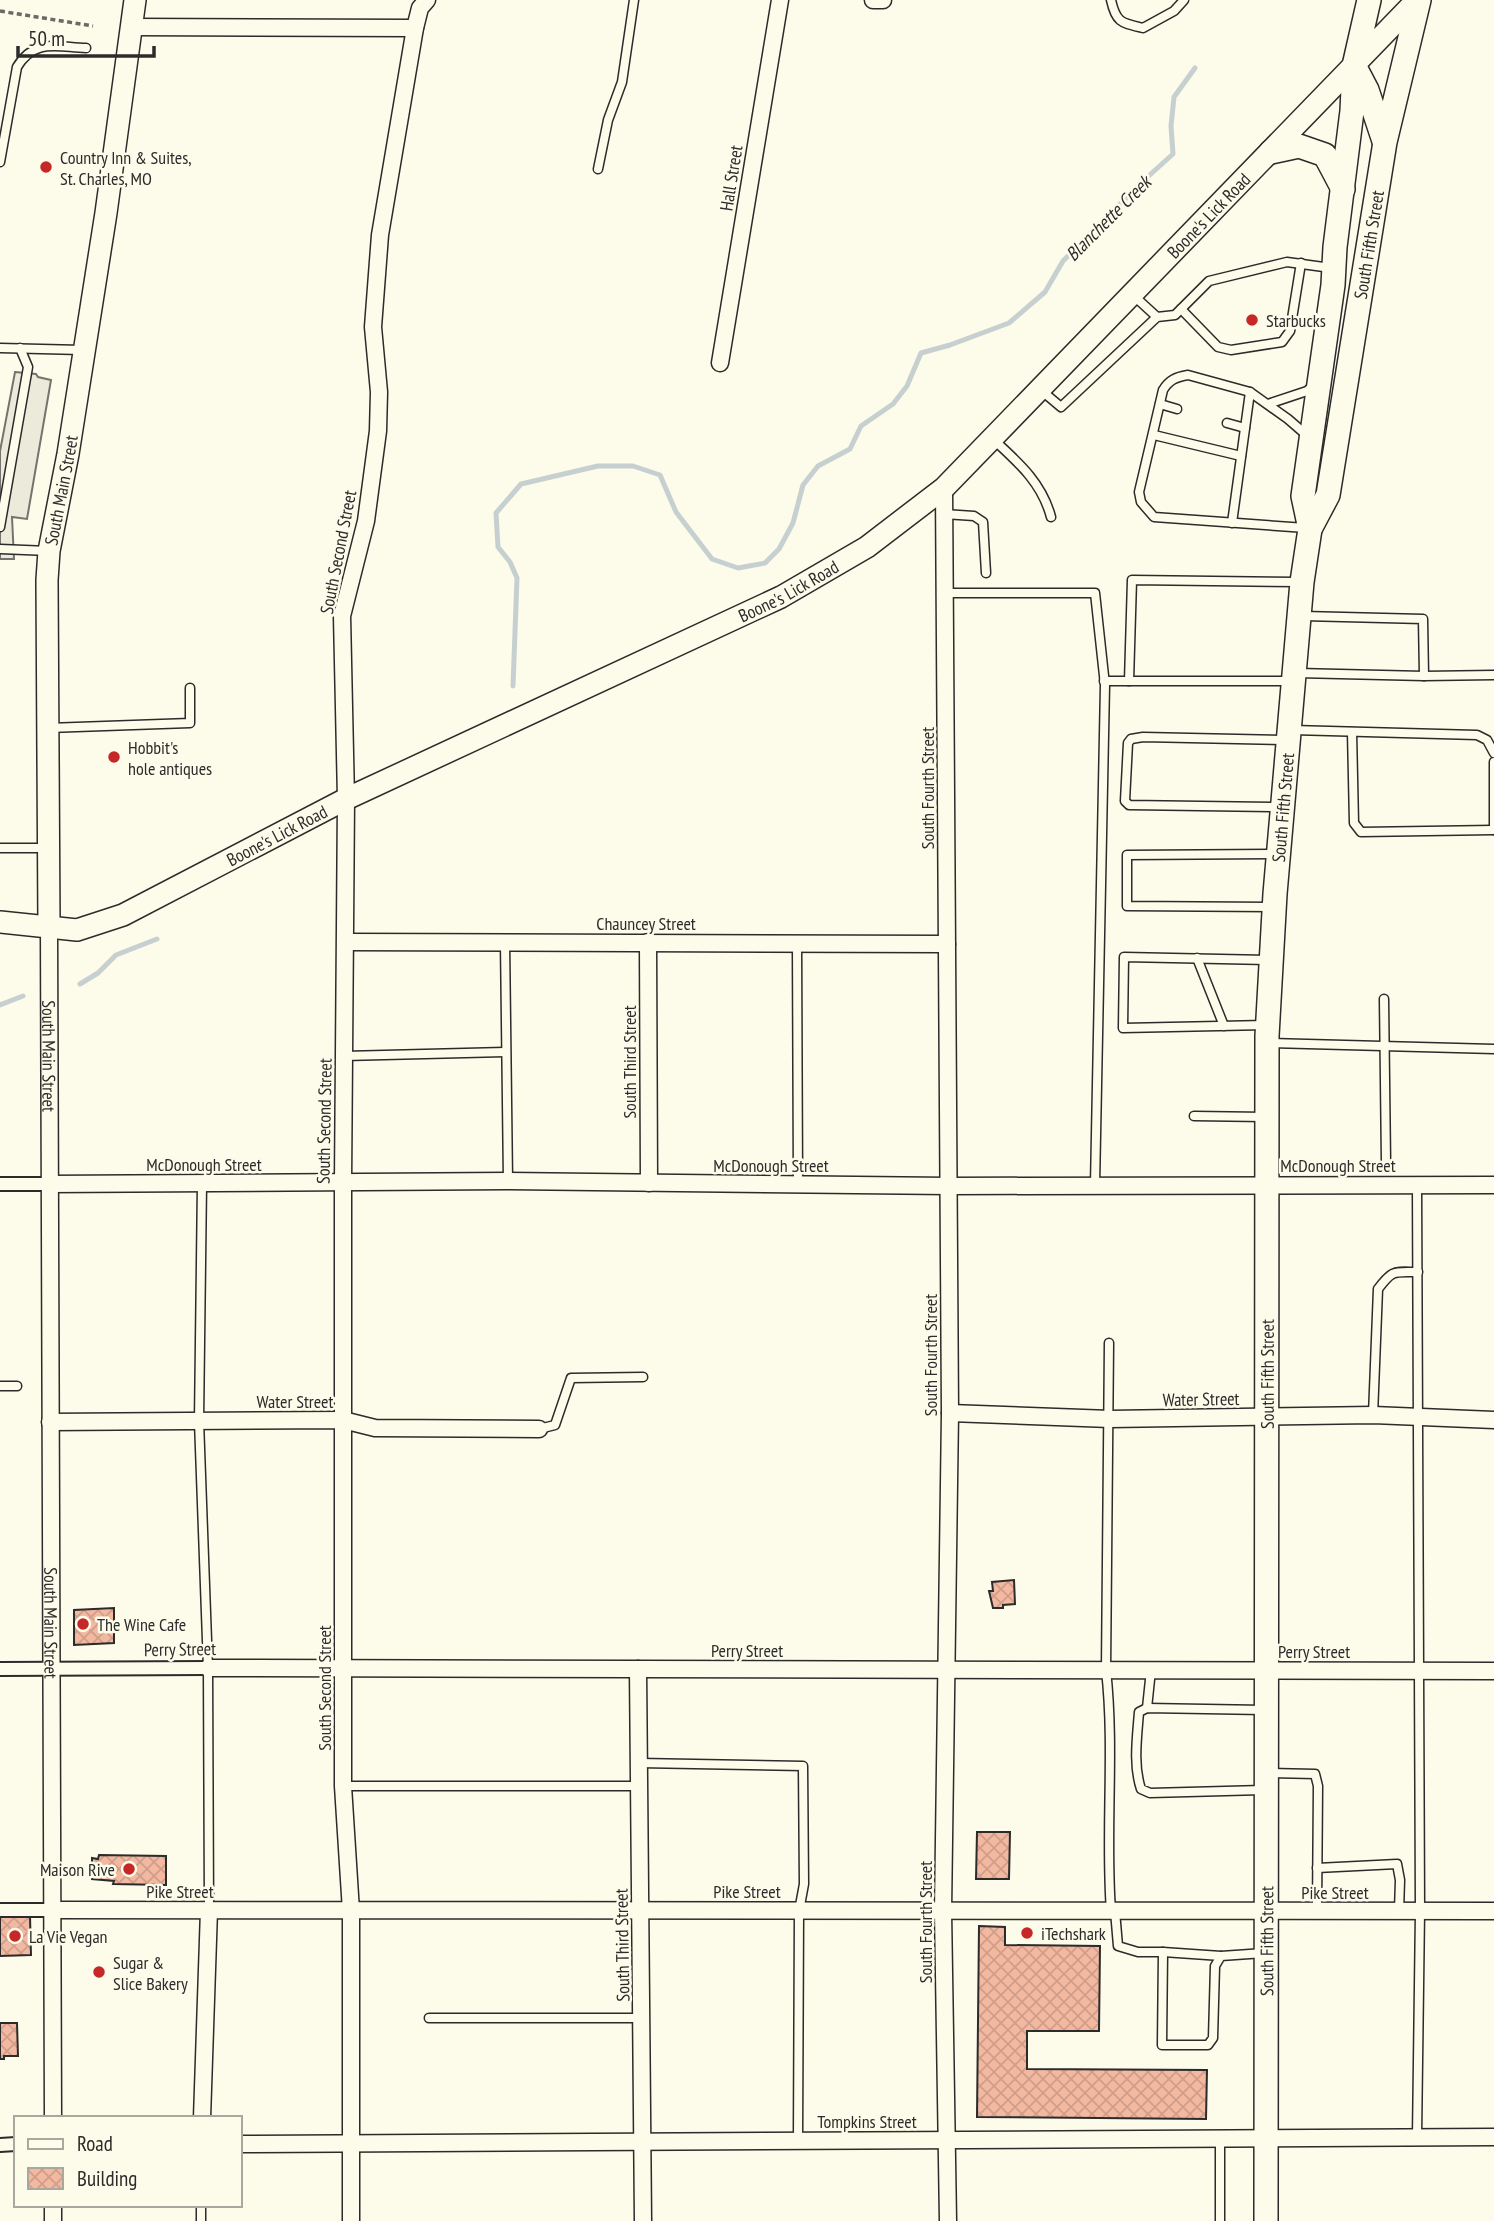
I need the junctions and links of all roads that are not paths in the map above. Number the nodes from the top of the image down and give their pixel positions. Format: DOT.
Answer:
graph roads {
  1 [pos="135,0"];
  2 [pos="427,0"];
  3 [pos="634,0"];
  4 [pos="780,0"];
  5 [pos="873,0"];
  6 [pos="883,0"];
  7 [pos="1111,0"];
  8 [pos="1184,0"];
  9 [pos="1369,0"];
  10 [pos="1418,0"];
  11 [pos="131,27"];
  12 [pos="415,28"];
  13 [pos="86,48"];
  14 [pos="1354,66"];
  15 [pos="1385,142"];
  16 [pos="1271,152"];
  17 [pos="0,162"];
  18 [pos="598,169"];
  19 [pos="1343,190"];
  20 [pos="1301,264"];
  21 [pos="1334,268"];
  22 [pos="1131,293"];
  23 [pos="1181,309"];
  24 [pos="1157,317"];
  25 [pos="0,348"];
  26 [pos="20,348"];
  27 [pos="85,350"];
  28 [pos="720,363"];
  29 [pos="1319,381"];
  30 [pos="1039,389"];
  31 [pos="1250,392"];
  32 [pos="1160,404"];
  33 [pos="1268,404"];
  34 [pos="1177,409"];
  35 [pos="1227,423"];
  36 [pos="1245,428"];
  37 [pos="1154,435"];
  38 [pos="992,438"];
  39 [pos="1310,447"];
  40 [pos="1241,456"];
  41 [pos="944,488"];
  42 [pos="944,514"];
  43 [pos="1051,517"];
  44 [pos="1232,523"];
  45 [pos="0,527"];
  46 [pos="1310,528"];
  47 [pos="0,549"];
  48 [pos="49,551"];
  49 [pos="986,573"];
  50 [pos="1302,582"];
  51 [pos="945,593"];
  52 [pos="1299,616"];
  53 [pos="1424,676"];
  54 [pos="1494,676"];
  55 [pos="1294,677"];
  56 [pos="1104,681"];
  57 [pos="1129,681"];
  58 [pos="190,688"];
  59 [pos="48,728"];
  60 [pos="1352,732"];
  61 [pos="1289,735"];
  62 [pos="1494,753"];
  63 [pos="1494,762"];
  64 [pos="346,799"];
  65 [pos="1282,807"];
  66 [pos="1494,830"];
  67 [pos="0,848"];
  68 [pos="50,848"];
  69 [pos="1278,854"];
  70 [pos="1274,907"];
  71 [pos="0,922"];
  72 [pos="48,928"];
  73 [pos="346,942"];
  74 [pos="505,942"];
  75 [pos="648,942"];
  76 [pos="797,943"];
  77 [pos="947,944"];
  78 [pos="1196,958"];
  79 [pos="1271,960"];
  80 [pos="1384,999"];
  81 [pos="1224,1026"];
  82 [pos="1268,1034"];
  83 [pos="1386,1046"];
  84 [pos="1494,1049"];
  85 [pos="505,1052"];
  86 [pos="344,1056"];
  87 [pos="1194,1116"];
  88 [pos="1268,1117"];
  89 [pos="1386,1162"];
  90 [pos="508,1181"];
  91 [pos="342,1182"];
  92 [pos="202,1183"];
  93 [pos="649,1183"];
  94 [pos="0,1184"];
  95 [pos="48,1184"];
  96 [pos="798,1184"];
  97 [pos="1095,1185"];
  98 [pos="1268,1185"];
  99 [pos="1418,1185"];
  100 [pos="1494,1185"];
  101 [pos="949,1186"];
  102 [pos="1418,1272"];
  103 [pos="1109,1343"];
  104 [pos="643,1377"];
  105 [pos="0,1386"];
  106 [pos="17,1386"];
  107 [pos="950,1413"];
  108 [pos="1373,1415"];
  109 [pos="1266,1416"];
  110 [pos="1418,1417"];
  111 [pos="1110,1419"];
  112 [pos="343,1420"];
  113 [pos="1494,1420"];
  114 [pos="199,1421"];
  115 [pos="50,1422"];
  116 [pos="539,1429"];
  117 [pos="208,1668"];
  118 [pos="343,1668"];
  119 [pos="0,1669"];
  120 [pos="638,1669"];
  121 [pos="51,1670"];
  122 [pos="946,1670"];
  123 [pos="1106,1670"];
  124 [pos="1151,1670"];
  125 [pos="1266,1671"];
  126 [pos="1420,1671"];
  127 [pos="1494,1671"];
  128 [pos="1143,1710"];
  129 [pos="1267,1710"];
  130 [pos="639,1763"];
  131 [pos="1267,1781"];
  132 [pos="344,1786"];
  133 [pos="639,1786"];
  134 [pos="1317,1867"];
  135 [pos="0,1910"];
  136 [pos="51,1910"];
  137 [pos="209,1910"];
  138 [pos="351,1911"];
  139 [pos="640,1911"];
  140 [pos="799,1911"];
  141 [pos="943,1911"];
  142 [pos="1113,1911"];
  143 [pos="1267,1911"];
  144 [pos="1317,1911"];
  145 [pos="1399,1911"];
  146 [pos="1420,1911"];
  147 [pos="1494,1911"];
  148 [pos="1163,1952"];
  149 [pos="1267,1953"];
  150 [pos="1221,1956"];
  151 [pos="429,2018"];
  152 [pos="641,2018"];
  153 [pos="53,2116"];
  154 [pos="202,2116"];
  155 [pos="1494,2137"];
  156 [pos="1417,2138"];
  157 [pos="1220,2139"];
  158 [pos="1267,2139"];
  159 [pos="947,2140"];
  160 [pos="799,2141"];
  161 [pos="642,2142"];
  162 [pos="242,2144"];
  163 [pos="350,2144"];
  164 [pos="351,2221"];
  165 [pos="643,2221"];
  166 [pos="948,2221"];
  167 [pos="1220,2221"];
  168 [pos="1266,2221"];
  1 -- 11 [label="street, South Main Street"];
  2 -- 12 [label="street, South Second Street"];
  3 -- 18 [label="lane"];
  4 -- 28 [label="street, Hall Street"];
  5 -- 6 [label="street"];
  7 -- 8 [label="lane"];
  9 -- 14 [label="main road, South Fifth Street"];
  10 -- 14 [label="street, Boone's Lick Road"];
  10 -- 15 [label="main road, South Fifth Street"];
  11 -- 12 [label="street"];
  11 -- 27 [label="street, South Main Street"];
  12 -- 64 [label="street, South Second Street"];
  13 -- 17 [label="lane"];
  14 -- 15 [label="main road"];
  14 -- 16 [label="street, Boone's Lick Road"];
  14 -- 19 [label="main road, South Fifth Street"];
  15 -- 46 [label="main road, South Fifth Street"];
  16 -- 19 [label="main road"];
  16 -- 22 [label="street, Boone's Lick Road"];
  19 -- 21 [label="main road, South Fifth Street"];
  20 -- 21 [label="lane"];
  20 -- 23 [label="lane"];
  20 -- 23 [label="lane"];
  21 -- 29 [label="main road, South Fifth Street"];
  22 -- 24 [label="lane"];
  22 -- 30 [label="street, Boone's Lick Road"];
  23 -- 24 [label="lane"];
  24 -- 30 [label="lane"];
  25 -- 26 [label="lane"];
  26 -- 27 [label="lane"];
  26 -- 45 [label="lane"];
  27 -- 48 [label="street, South Main Street"];
  29 -- 33 [label="lane"];
  29 -- 39 [label="main road, South Fifth Street"];
  30 -- 38 [label="street, Boone's Lick Road"];
  31 -- 32 [label="lane"];
  31 -- 33 [label="lane"];
  31 -- 36 [label="lane"];
  32 -- 34 [label="lane"];
  32 -- 37 [label="lane"];
  33 -- 39 [label="lane"];
  35 -- 36 [label="lane"];
  36 -- 40 [label="lane"];
  37 -- 40 [label="lane"];
  37 -- 44 [label="lane"];
  38 -- 41 [label="street, Boone's Lick Road"];
  38 -- 43 [label="lane"];
  39 -- 46 [label="main road, South Fifth Street"];
  40 -- 44 [label="lane"];
  41 -- 42 [label="street, South Fourth Street"];
  41 -- 64 [label="street, Boone's Lick Road"];
  42 -- 49 [label="lane"];
  42 -- 51 [label="street, South Fourth Street"];
  44 -- 46 [label="lane"];
  46 -- 50 [label="main road, South Fifth Street"];
  47 -- 48 [label="lane"];
  48 -- 59 [label="street, South Main Street"];
  50 -- 52 [label="main road, South Fifth Street"];
  50 -- 57 [label="lane"];
  51 -- 56 [label="lane"];
  51 -- 77 [label="street, South Fourth Street"];
  52 -- 53 [label="lane"];
  52 -- 55 [label="main road, South Fifth Street"];
  53 -- 54 [label="lane"];
  53 -- 55 [label="lane"];
  55 -- 57 [label="lane"];
  55 -- 61 [label="main road, South Fifth Street"];
  56 -- 57 [label="lane"];
  56 -- 97 [label="lane"];
  58 -- 59 [label="lane"];
  59 -- 68 [label="street, South Main Street"];
  60 -- 61 [label="lane"];
  60 -- 62 [label="lane"];
  60 -- 66 [label="lane"];
  61 -- 65 [label="main road, South Fifth Street"];
  61 -- 65 [label="lane"];
  63 -- 66 [label="lane"];
  64 -- 72 [label="street, Boone's Lick Road"];
  64 -- 73 [label="street, South Second Street"];
  65 -- 69 [label="main road, South Fifth Street"];
  67 -- 68 [label="lane"];
  68 -- 72 [label="street, South Main Street"];
  69 -- 70 [label="main road, South Fifth Street"];
  69 -- 70 [label="lane"];
  70 -- 79 [label="main road, South Fifth Street"];
  71 -- 72 [label="street, Boone's Lick Road"];
  72 -- 95 [label="street, South Main Street"];
  73 -- 74 [label="street, Chauncey Street"];
  73 -- 86 [label="street, South Second Street"];
  74 -- 75 [label="street, Chauncey Street"];
  74 -- 85 [label="lane"];
  75 -- 76 [label="street, Chauncey Street"];
  75 -- 93 [label="street, South Third Street"];
  76 -- 77 [label="street, Chauncey Street"];
  76 -- 96 [label="lane"];
  77 -- 101 [label="street, South Fourth Street"];
  78 -- 79 [label="lane"];
  78 -- 81 [label="lane"];
  78 -- 81 [label="lane"];
  79 -- 82 [label="main road, South Fifth Street"];
  80 -- 83 [label="lane"];
  81 -- 82 [label="lane"];
  82 -- 83 [label="lane"];
  82 -- 88 [label="main road, South Fifth Street"];
  83 -- 84 [label="lane"];
  83 -- 89 [label="lane"];
  85 -- 86 [label="lane"];
  85 -- 90 [label="lane"];
  86 -- 91 [label="street, South Second Street"];
  87 -- 88 [label="lane"];
  88 -- 98 [label="main road, South Fifth Street"];
  90 -- 91 [label="street, McDonough Street"];
  90 -- 93 [label="street, McDonough Street"];
  91 -- 92 [label="street, McDonough Street"];
  91 -- 112 [label="street, South Second Street"];
  92 -- 95 [label="street, McDonough Street"];
  92 -- 114 [label="lane"];
  93 -- 96 [label="street, McDonough Street"];
  94 -- 95 [label="street"];
  95 -- 115 [label="street, South Main Street"];
  96 -- 101 [label="street, McDonough Street"];
  97 -- 98 [label="street, McDonough Street"];
  97 -- 101 [label="street, McDonough Street"];
  98 -- 99 [label="street, McDonough Street"];
  98 -- 109 [label="main road, South Fifth Street"];
  99 -- 100 [label="street, McDonough Street"];
  99 -- 102 [label="lane"];
  101 -- 107 [label="street, South Fourth Street"];
  102 -- 108 [label="lane"];
  102 -- 110 [label="lane"];
  103 -- 111 [label="lane"];
  104 -- 116 [label="lane"];
  105 -- 106 [label="lane"];
  107 -- 111 [label="street, Water Street"];
  107 -- 122 [label="street, South Fourth Street"];
  108 -- 109 [label="street, Water Street"];
  108 -- 110 [label="street, Water Street"];
  109 -- 111 [label="street, Water Street"];
  109 -- 125 [label="main road, South Fifth Street"];
  110 -- 113 [label="street, Water Street"];
  110 -- 126 [label="lane"];
  111 -- 123 [label="lane"];
  112 -- 114 [label="street, Water Street"];
  112 -- 116 [label="street, Water Street"];
  112 -- 118 [label="street, South Second Street"];
  114 -- 115 [label="street, Water Street"];
  114 -- 117 [label="lane"];
  115 -- 121 [label="street, South Main Street"];
  117 -- 118 [label="street, Perry Street"];
  117 -- 121 [label="street, Perry Street"];
  117 -- 137 [label="lane"];
  118 -- 120 [label="street, Perry Street"];
  118 -- 132 [label="street, South Second Street"];
  119 -- 121 [label="street, Perry Street"];
  120 -- 122 [label="street, Perry Street"];
  120 -- 130 [label="street, South Third Street"];
  121 -- 136 [label="street, South Main Street"];
  122 -- 123 [label="street, Perry Street"];
  122 -- 141 [label="street, South Fourth Street"];
  123 -- 124 [label="street, Perry Street"];
  123 -- 142 [label="lane"];
  124 -- 125 [label="street, Perry Street"];
  124 -- 128 [label="lane"];
  125 -- 126 [label="street, Perry Street"];
  125 -- 129 [label="main road, South Fifth Street"];
  126 -- 127 [label="street, Perry Street"];
  126 -- 146 [label="lane"];
  128 -- 129 [label="lane"];
  128 -- 131 [label="lane"];
  129 -- 131 [label="main road, South Fifth Street"];
  130 -- 133 [label="street, South Third Street"];
  130 -- 140 [label="lane"];
  131 -- 134 [label="lane"];
  131 -- 143 [label="main road, South Fifth Street"];
  132 -- 133 [label="lane"];
  132 -- 138 [label="street, South Second Street"];
  133 -- 139 [label="street, South Third Street"];
  134 -- 144 [label="lane"];
  134 -- 145 [label="lane"];
  135 -- 136 [label="street, Pike Street"];
  136 -- 137 [label="street, Pike Street"];
  136 -- 153 [label="street, South Main Street"];
  137 -- 138 [label="street, Pike Street"];
  137 -- 154 [label="street"];
  138 -- 139 [label="street, Pike Street"];
  138 -- 163 [label="street, South Second Street"];
  139 -- 140 [label="street, Pike Street"];
  139 -- 152 [label="street, South Third Street"];
  140 -- 141 [label="street, Pike Street"];
  140 -- 160 [label="lane"];
  141 -- 142 [label="street, Pike Street"];
  141 -- 159 [label="street, South Fourth Street"];
  142 -- 143 [label="street, Pike Street"];
  142 -- 148 [label="lane"];
  143 -- 144 [label="street, Pike Street"];
  143 -- 149 [label="main road, South Fifth Street"];
  144 -- 145 [label="street, Pike Street"];
  145 -- 146 [label="street, Pike Street"];
  146 -- 147 [label="street, Pike Street"];
  146 -- 156 [label="lane"];
  148 -- 150 [label="lane"];
  148 -- 150 [label="lane"];
  149 -- 150 [label="lane"];
  149 -- 158 [label="main road, South Fifth Street"];
  151 -- 152 [label="lane"];
  152 -- 161 [label="street, South Third Street"];
  155 -- 156 [label="street, Tompkins Street"];
  156 -- 158 [label="street, Tompkins Street"];
  157 -- 158 [label="street, Tompkins Street"];
  157 -- 159 [label="street, Tompkins Street"];
  157 -- 167 [label="lane"];
  158 -- 168 [label="main road, South Fifth Street"];
  159 -- 160 [label="street, Tompkins Street"];
  159 -- 166 [label="street, South Fourth Street"];
  160 -- 161 [label="street, Tompkins Street"];
  161 -- 163 [label="street, Tompkins Street"];
  161 -- 165 [label="street, South Third Street"];
  162 -- 163 [label="street, Tompkins Street"];
  163 -- 164 [label="street, South Second Street"];
}
